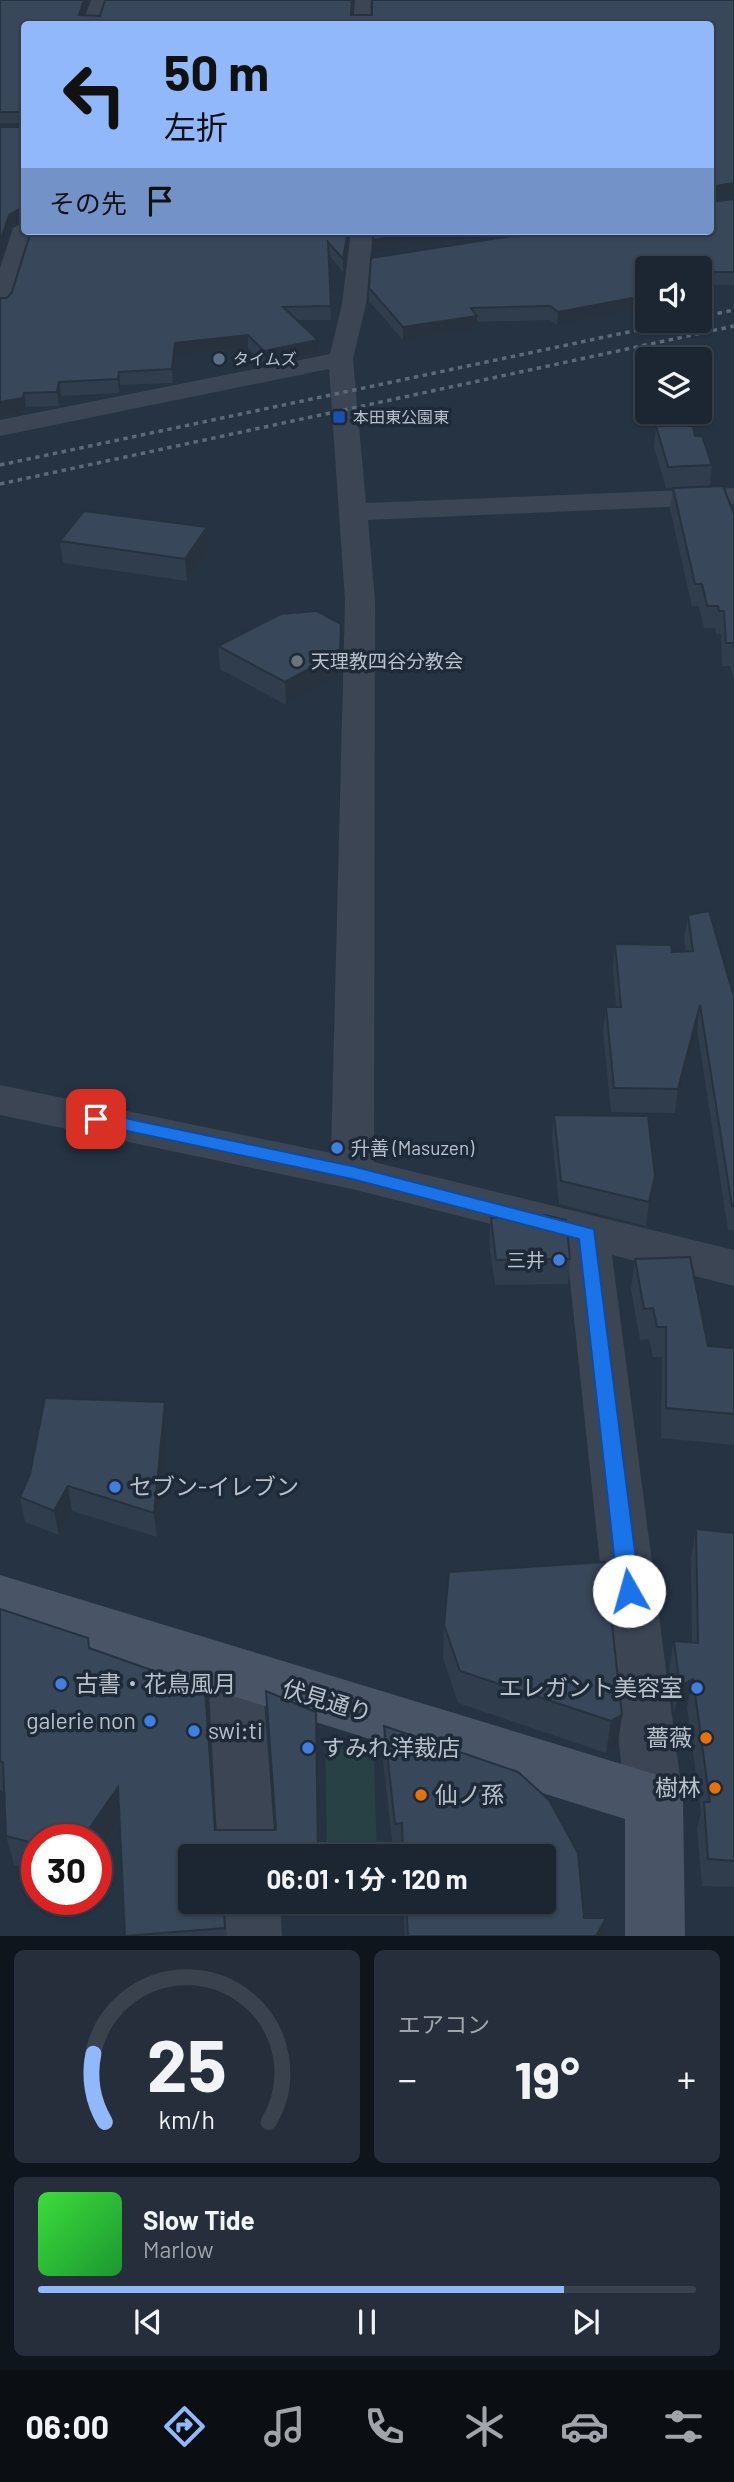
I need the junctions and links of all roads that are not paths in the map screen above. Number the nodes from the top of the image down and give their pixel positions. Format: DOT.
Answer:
graph roads {
  1 [pos="99,0"];
  2 [pos="363,0"];
  3 [pos="92,21"];
  4 [pos="362,21"];
  5 [pos="22,235"];
  6 [pos="362,235"];
  7 [pos="387,260"];
  8 [pos="360,264"];
  9 [pos="0,304"];
  10 [pos="341,359"];
  11 [pos="0,428"];
  12 [pos="734,496"];
  13 [pos="353,512"];
  14 [pos="0,1100"];
  15 [pos="352,1172"];
  16 [pos="587,1234"];
  17 [pos="734,1269"];
  18 [pos="0,1599"];
  19 [pos="235,1673"];
  20 [pos="654,1800"];
  21 [pos="246,1844"];
  22 [pos="251,1914"];
  23 [pos="252,1936"];
  24 [pos="655,1936"];
  1 -- 3 [label="street"];
  2 -- 4 [label="street"];
  5 -- 9 [label="street"];
  6 -- 8 [label="street"];
  7 -- 8 [label="street"];
  8 -- 10 [label="street"];
  10 -- 11 [label="street"];
  10 -- 13 [label="street"];
  12 -- 13 [label="street"];
  13 -- 15 [label="street"];
  14 -- 15 [label="street"];
  15 -- 16 [label="street"];
  16 -- 17 [label="street"];
  16 -- 20 [label="street"];
  18 -- 19 [label="street, 伏見通り"];
  19 -- 20 [label="street, 伏見通り"];
  19 -- 21 [label="street"];
  20 -- 24 [label="street"];
  22 -- 23 [label="street"];
}
